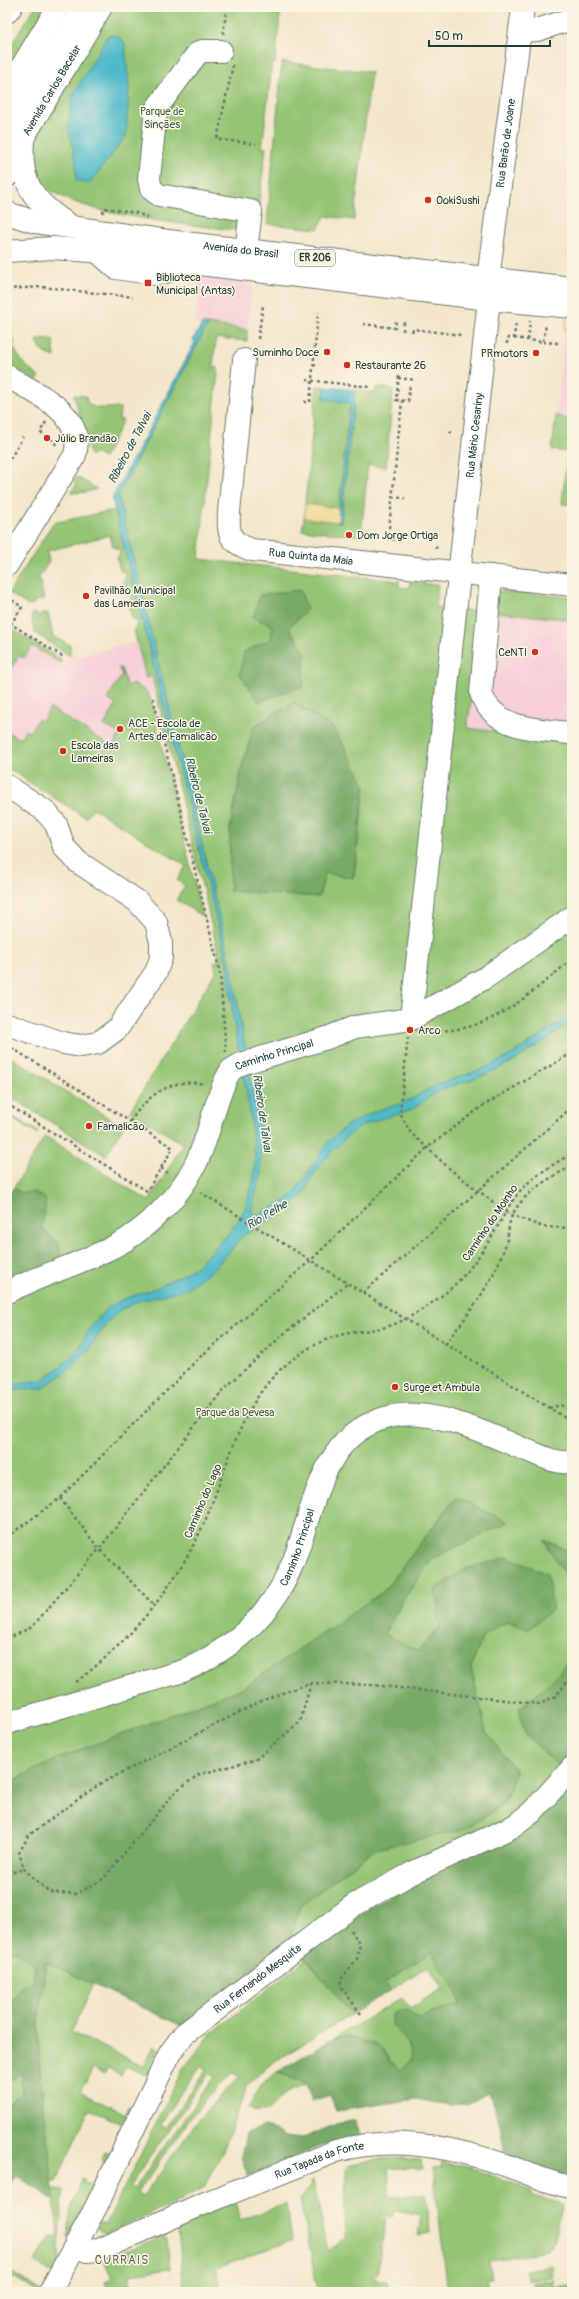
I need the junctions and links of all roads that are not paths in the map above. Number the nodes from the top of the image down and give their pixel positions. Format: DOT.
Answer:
graph roads {
  1 [pos="10,7"];
  2 [pos="58,7"];
  3 [pos="72,7"];
  4 [pos="84,7"];
  5 [pos="101,7"];
  6 [pos="523,7"];
  7 [pos="7,12"];
  8 [pos="572,19"];
  9 [pos="520,30"];
  10 [pos="221,51"];
  11 [pos="7,91"];
  12 [pos="7,110"];
  13 [pos="15,134"];
  14 [pos="7,176"];
  15 [pos="7,213"];
  16 [pos="70,226"];
  17 [pos="246,250"];
  18 [pos="7,251"];
  19 [pos="572,288"];
  20 [pos="489,289"];
  21 [pos="572,307"];
  22 [pos="244,360"];
  23 [pos="7,376"];
  24 [pos="7,565"];
  25 [pos="461,572"];
  26 [pos="491,576"];
  27 [pos="572,585"];
  28 [pos="572,733"];
  29 [pos="7,786"];
  30 [pos="572,917"];
  31 [pos="411,1019"];
  32 [pos="7,1024"];
  33 [pos="7,1292"];
  34 [pos="572,1462"];
  35 [pos="7,1723"];
  36 [pos="572,1768"];
  37 [pos="572,2187"];
  38 [pos="77,2246"];
  39 [pos="50,2292"];
  1 -- 7 [label="street"];
  2 -- 11 [label="street"];
  3 -- 12 [label="street"];
  4 -- 13 [label="street, Avenida Carlos Bacelar"];
  5 -- 13 [label="street, Avenida Carlos Bacelar / ER 206"];
  6 -- 9 [label="street, Rua Barão de Joane"];
  8 -- 9 [label="street"];
  9 -- 20 [label="street, Rua Barão de Joane"];
  10 -- 17 [label="street"];
  13 -- 14 [label="street, Avenida Carlos Bacelar"];
  13 -- 16 [label="street, ER 206"];
  15 -- 16 [label="street, Avenida do Brasil / ER 206"];
  16 -- 17 [label="street, Avenida do Brasil / ER 206"];
  17 -- 20 [label="street, Avenida do Brasil / ER 206"];
  18 -- 20 [label="street, Avenida do Brasil / ER 206"];
  19 -- 20 [label="street, Avenida do Brasil / ER 206"];
  20 -- 21 [label="street, Avenida do Brasil / ER 206"];
  20 -- 25 [label="street, Rua Mário Cesariny"];
  22 -- 25 [label="street, Rua Quinta da Maia"];
  23 -- 24 [label="street"];
  25 -- 26 [label="street, Rua Quinta da Maia"];
  25 -- 31 [label="street, Rua Mário Cesariny"];
  26 -- 27 [label="street, Rua Quinta da Maia"];
  26 -- 28 [label="street"];
  29 -- 32 [label="street"];
  30 -- 31 [label="street, Caminho Principal"];
  31 -- 33 [label="street, Caminho Principal"];
  34 -- 35 [label="street, Caminho Principal"];
  36 -- 38 [label="street, Rua Fernando Mesquita"];
  37 -- 38 [label="street, Rua Tapada da Fonte"];
  38 -- 39 [label="street, Rua Fernando Mesquita"];
}
